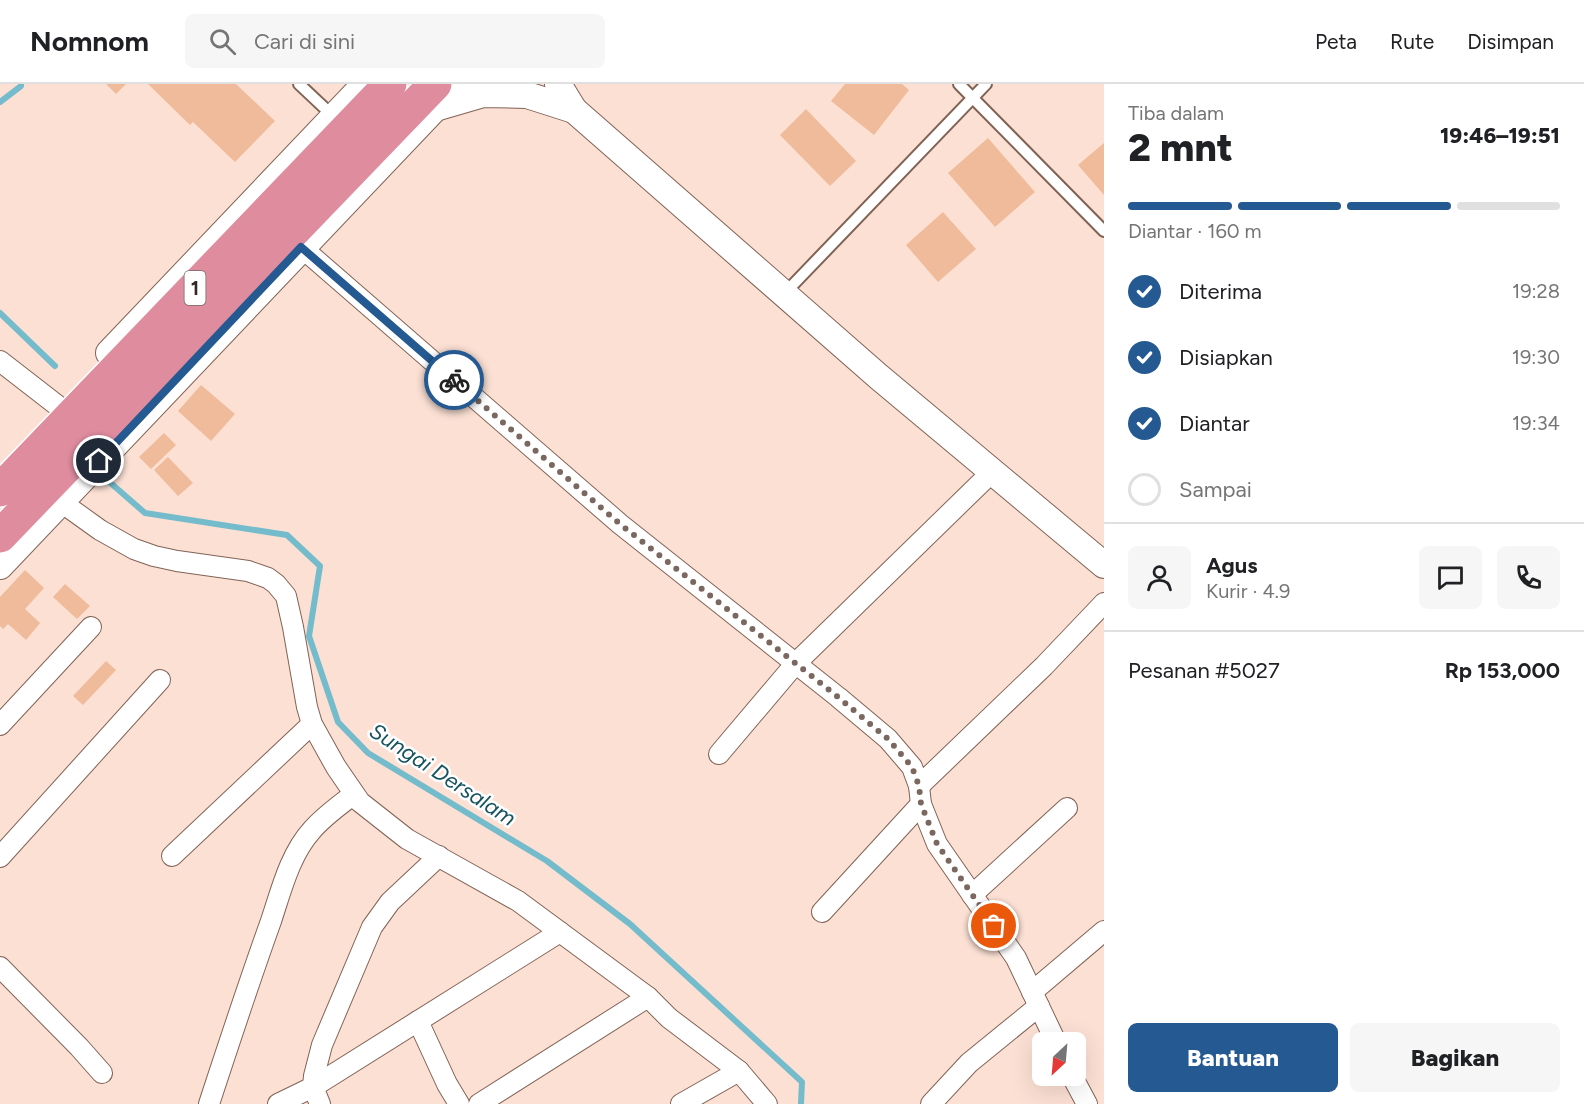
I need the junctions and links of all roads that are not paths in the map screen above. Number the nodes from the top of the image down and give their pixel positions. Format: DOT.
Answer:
graph roads {
  1 [pos="299,84"];
  2 [pos="365,84"];
  3 [pos="390,84"];
  4 [pos="458,84"];
  5 [pos="558,84"];
  6 [pos="959,84"];
  7 [pos="986,84"];
  8 [pos="435,96"];
  9 [pos="973,98"];
  10 [pos="574,110"];
  11 [pos="333,116"];
  12 [pos="1104,231"];
  13 [pos="301,247"];
  14 [pos="784,294"];
  15 [pos="0,361"];
  16 [pos="58,406"];
  17 [pos="0,469"];
  18 [pos="992,472"];
  19 [pos="0,490"];
  20 [pos="61,502"];
  21 [pos="0,536"];
  22 [pos="1104,565"];
  23 [pos="0,566"];
  24 [pos="1104,603"];
  25 [pos="91,627"];
  26 [pos="796,663"];
  27 [pos="160,680"];
  28 [pos="312,723"];
  29 [pos="0,725"];
  30 [pos="719,754"];
  31 [pos="354,794"];
  32 [pos="920,795"];
  33 [pos="1067,808"];
  34 [pos="172,856"];
  35 [pos="439,856"];
  36 [pos="0,857"];
  37 [pos="972,895"];
  38 [pos="822,912"];
  39 [pos="1104,931"];
  40 [pos="560,932"];
  41 [pos="0,967"];
  42 [pos="648,997"];
  43 [pos="1035,999"];
  44 [pos="418,1022"];
  45 [pos="1051,1032"];
  46 [pos="739,1071"];
  47 [pos="102,1073"];
  48 [pos="1077,1086"];
  49 [pos="316,1096"];
  50 [pos="209,1104"];
  51 [pos="278,1104"];
  52 [pos="459,1104"];
  53 [pos="479,1104"];
  54 [pos="681,1104"];
  55 [pos="767,1104"];
  56 [pos="931,1104"];
  57 [pos="1087,1104"];
  1 -- 11 [label="lane"];
  2 -- 11 [label="street"];
  3 -- 19 [label="highway, 1"];
  4 -- 8 [label="street"];
  5 -- 10 [label="street"];
  6 -- 9 [label="lane"];
  7 -- 9 [label="lane"];
  8 -- 10 [label="street"];
  8 -- 13 [label="street"];
  8 -- 21 [label="highway, 1"];
  9 -- 12 [label="lane"];
  9 -- 14 [label="lane"];
  10 -- 14 [label="street"];
  11 -- 16 [label="street"];
  13 -- 20 [label="street"];
  13 -- 26 [label="street"];
  14 -- 18 [label="street"];
  15 -- 16 [label="street"];
  16 -- 17 [label="street"];
  18 -- 22 [label="street"];
  18 -- 26 [label="street"];
  20 -- 23 [label="street"];
  20 -- 28 [label="street"];
  24 -- 32 [label="street"];
  25 -- 29 [label="street"];
  26 -- 30 [label="street"];
  26 -- 32 [label="street"];
  27 -- 36 [label="street"];
  28 -- 31 [label="street"];
  28 -- 34 [label="street"];
  31 -- 35 [label="street"];
  31 -- 50 [label="street"];
  32 -- 37 [label="street"];
  32 -- 38 [label="street"];
  33 -- 37 [label="street"];
  35 -- 40 [label="street"];
  35 -- 49 [label="street"];
  37 -- 43 [label="street"];
  39 -- 43 [label="street"];
  40 -- 42 [label="street"];
  40 -- 44 [label="street"];
  41 -- 47 [label="street"];
  42 -- 46 [label="street"];
  42 -- 53 [label="street"];
  43 -- 45 [label="street"];
  43 -- 56 [label="street"];
  44 -- 49 [label="street"];
  44 -- 52 [label="street"];
  46 -- 54 [label="street"];
  46 -- 55 [label="street"];
  48 -- 57 [label="street"];
  49 -- 51 [label="street"];
}
